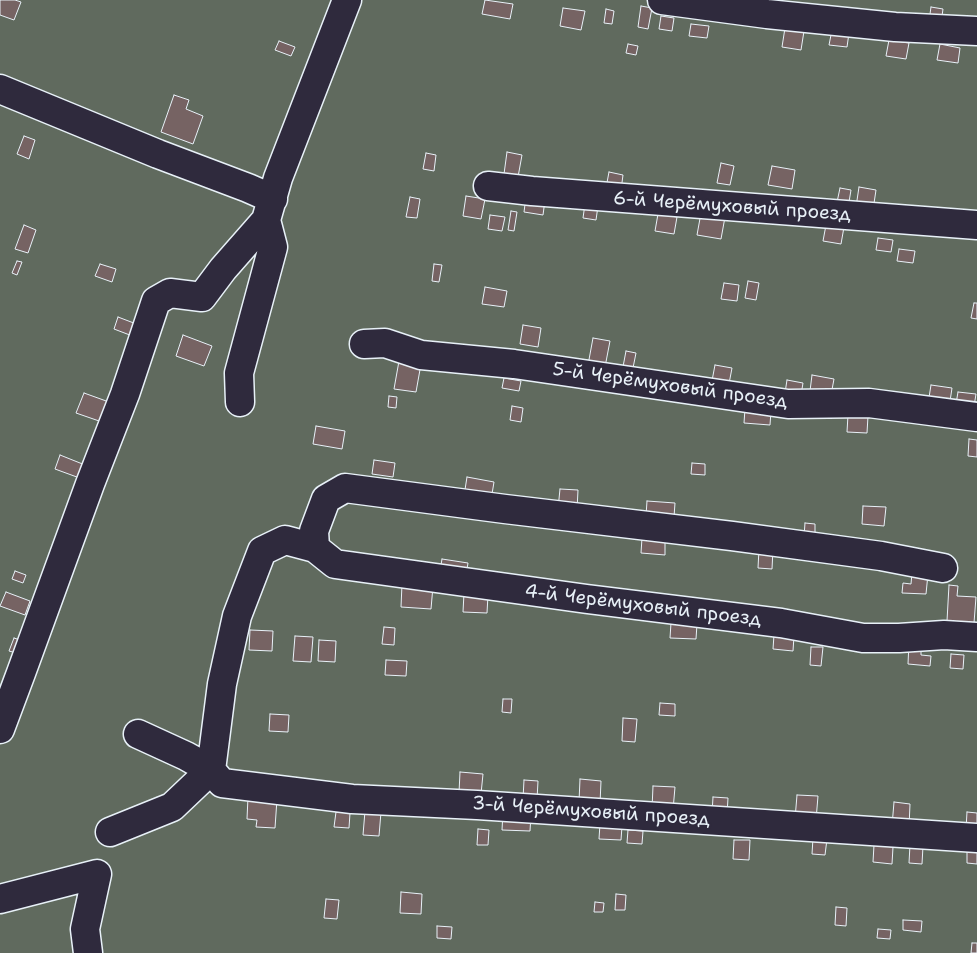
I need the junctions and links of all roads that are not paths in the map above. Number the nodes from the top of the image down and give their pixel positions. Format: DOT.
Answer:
graph roads {
  1 [pos="347,0"];
  2 [pos="662,0"];
  3 [pos="977,31"];
  4 [pos="0,89"];
  5 [pos="488,186"];
  6 [pos="270,209"];
  7 [pos="977,225"];
  8 [pos="364,344"];
  9 [pos="240,402"];
  10 [pos="977,416"];
  11 [pos="315,548"];
  12 [pos="943,568"];
  13 [pos="977,637"];
  14 [pos="0,728"];
  15 [pos="138,734"];
  16 [pos="211,770"];
  17 [pos="110,832"];
  18 [pos="977,838"];
  19 [pos="0,899"];
  20 [pos="88,953"];
  1 -- 6 [label="lane"];
  2 -- 3 [label="lane"];
  4 -- 6 [label="lane"];
  5 -- 7 [label="lane, 6-й Черёмуховый проезд"];
  6 -- 9 [label="lane"];
  6 -- 14 [label="lane"];
  8 -- 10 [label="lane, 5-й Черёмуховый проезд"];
  11 -- 12 [label="lane"];
  11 -- 13 [label="lane, 4-й Черёмуховый проезд"];
  11 -- 16 [label="lane"];
  15 -- 16 [label="lane, 3-й Черёмуховый проезд"];
  16 -- 17 [label="lane"];
  16 -- 18 [label="lane, 3-й Черёмуховый проезд"];
  19 -- 20 [label="lane"];
}
